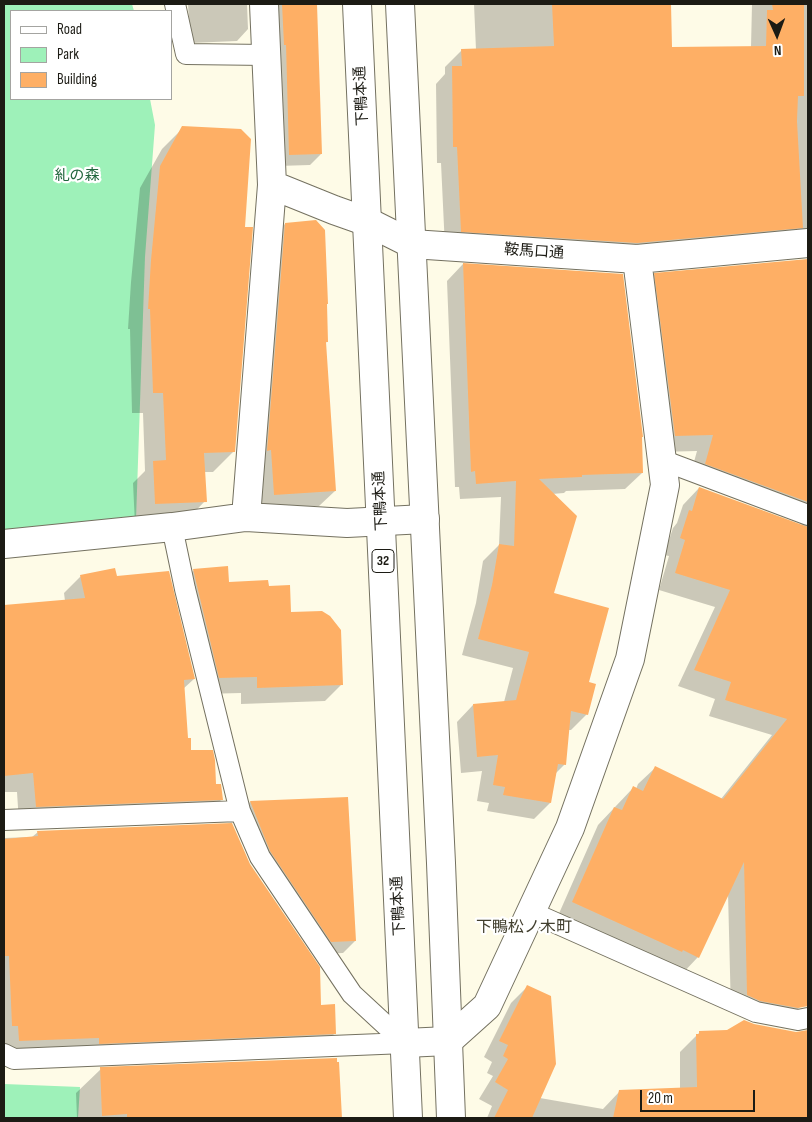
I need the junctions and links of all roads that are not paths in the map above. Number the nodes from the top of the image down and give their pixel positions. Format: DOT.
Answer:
graph roads {
  1 [pos="175,4"];
  2 [pos="264,4"];
  3 [pos="357,4"];
  4 [pos="400,4"];
  5 [pos="266,56"];
  6 [pos="272,185"];
  7 [pos="368,222"];
  8 [pos="808,243"];
  9 [pos="412,244"];
  10 [pos="637,259"];
  11 [pos="662,460"];
  12 [pos="808,515"];
  13 [pos="246,517"];
  14 [pos="425,519"];
  15 [pos="382,522"];
  16 [pos="172,527"];
  17 [pos="4,544"];
  18 [pos="240,811"];
  19 [pos="4,820"];
  20 [pos="531,912"];
  21 [pos="808,1018"];
  22 [pos="448,1041"];
  23 [pos="405,1043"];
  24 [pos="4,1054"];
  25 [pos="408,1118"];
  26 [pos="451,1118"];
  1 -- 5 [label="lane"];
  2 -- 5 [label="street"];
  3 -- 7 [label="street, 下鴨本通 / 32"];
  4 -- 9 [label="street"];
  5 -- 6 [label="street"];
  6 -- 7 [label="street, 鞍馬口通"];
  6 -- 13 [label="street"];
  7 -- 9 [label="street, 鞍馬口通"];
  7 -- 15 [label="street, 下鴨本通 / 32"];
  8 -- 10 [label="street, 鞍馬口通"];
  9 -- 10 [label="street, 鞍馬口通"];
  9 -- 14 [label="street"];
  10 -- 11 [label="street"];
  11 -- 12 [label="lane"];
  11 -- 20 [label="street"];
  13 -- 15 [label="street"];
  13 -- 16 [label="street"];
  14 -- 15 [label="street"];
  14 -- 22 [label="street"];
  15 -- 23 [label="street, 下鴨本通 / 32"];
  16 -- 17 [label="street"];
  16 -- 18 [label="lane"];
  18 -- 19 [label="lane"];
  18 -- 23 [label="lane"];
  20 -- 21 [label="lane"];
  20 -- 22 [label="street"];
  22 -- 23 [label="street"];
  22 -- 26 [label="street"];
  23 -- 24 [label="lane"];
  23 -- 25 [label="street, 下鴨本通 / 32"];
}
